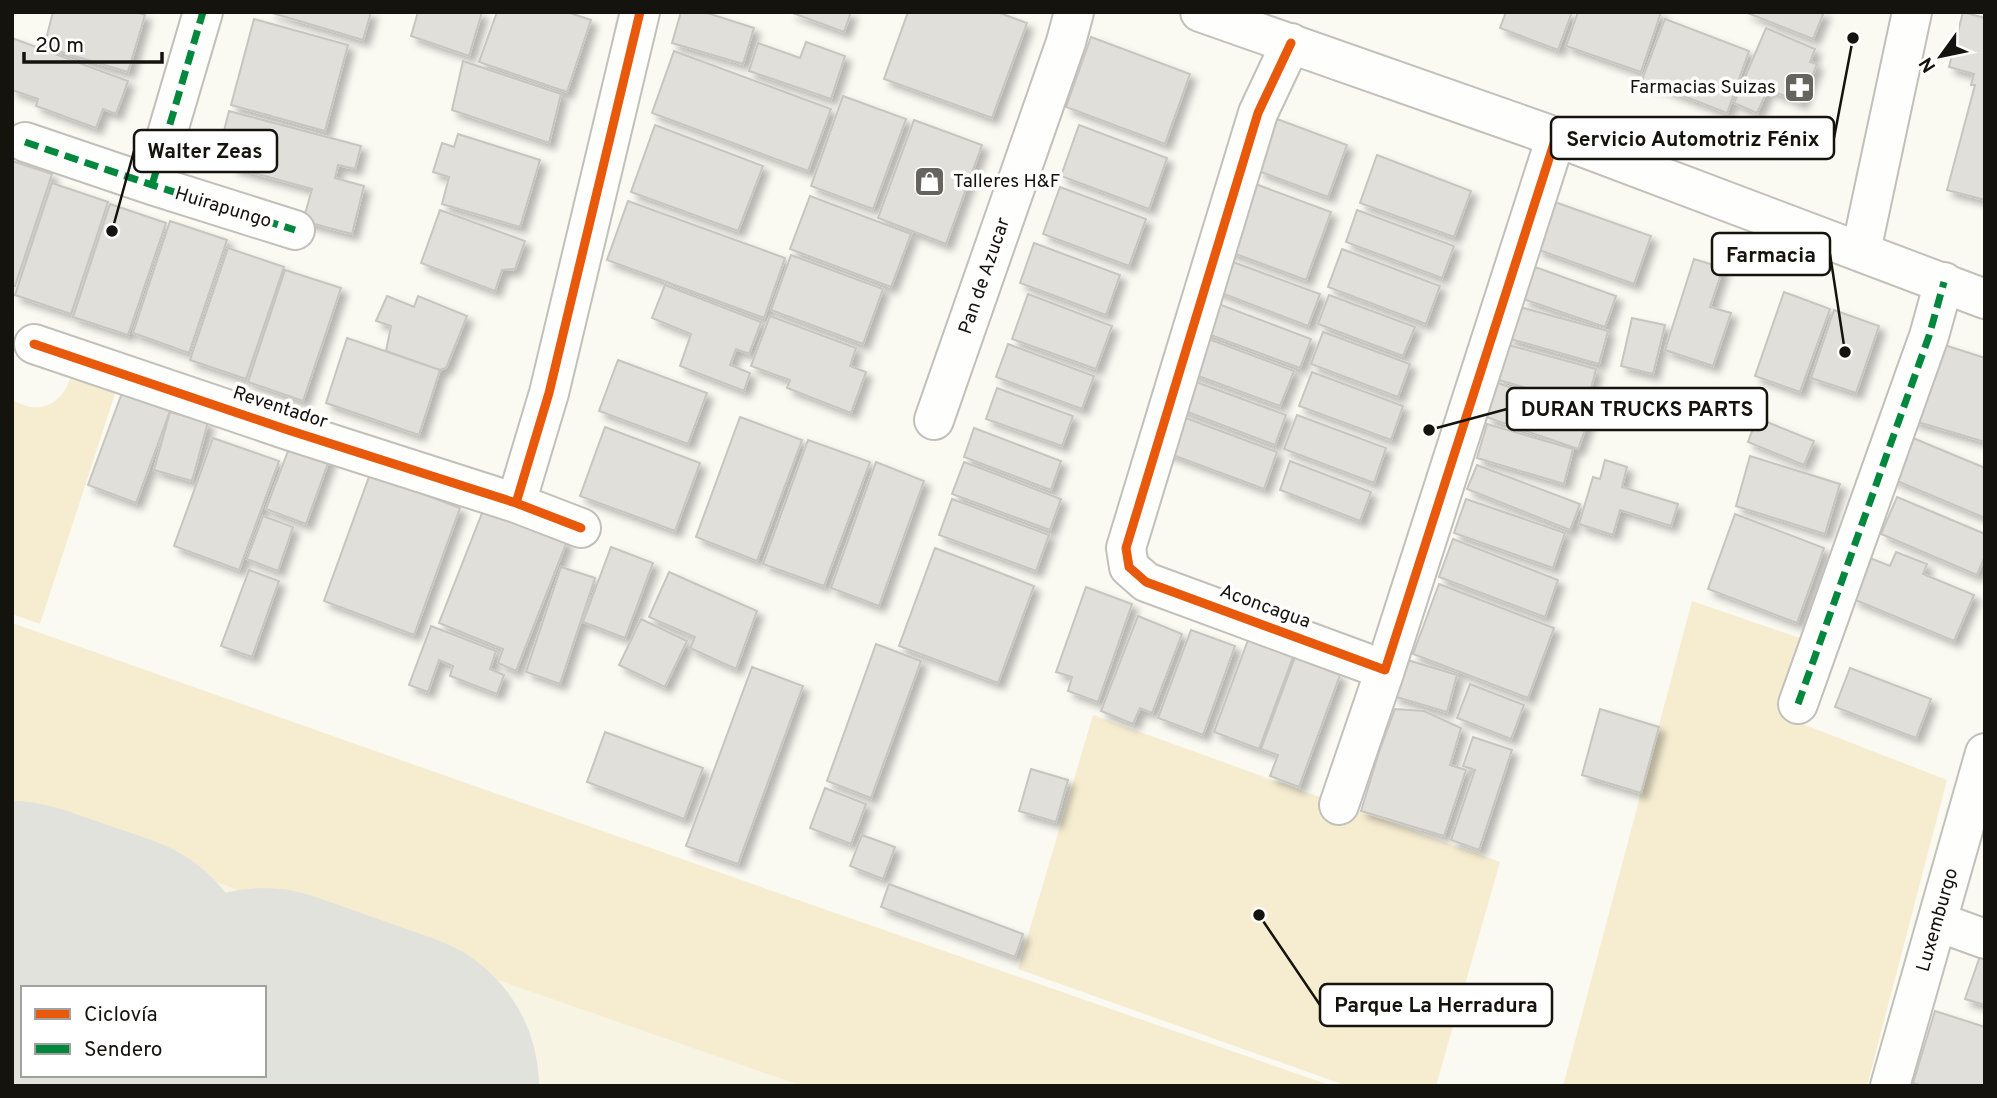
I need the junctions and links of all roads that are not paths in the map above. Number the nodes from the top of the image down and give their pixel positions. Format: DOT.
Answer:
graph roads {
  1 [pos="202,12"];
  2 [pos="640,12"];
  3 [pos="1074,12"];
  4 [pos="1200,12"];
  5 [pos="1912,12"];
  6 [pos="1291,43"];
  7 [pos="1556,137"];
  8 [pos="25,142"];
  9 [pos="152,186"];
  10 [pos="295,230"];
  11 [pos="1861,251"];
  12 [pos="1944,282"];
  13 [pos="1985,299"];
  14 [pos="34,344"];
  15 [pos="934,420"];
  16 [pos="516,503"];
  17 [pos="581,528"];
  18 [pos="1385,670"];
  19 [pos="1798,704"];
  20 [pos="1984,755"];
  21 [pos="1339,805"];
  22 [pos="1937,924"];
  23 [pos="1985,939"];
  24 [pos="1890,1086"];
  1 -- 9 [label="street, Huirapungo"];
  2 -- 16 [label="street"];
  3 -- 15 [label="street, Pan de Azucar"];
  4 -- 6 [label="street"];
  5 -- 11 [label="street"];
  6 -- 7 [label="street"];
  6 -- 18 [label="street, Aconcagua"];
  7 -- 11 [label="street"];
  7 -- 18 [label="street"];
  8 -- 9 [label="street, Huirapungo"];
  9 -- 10 [label="street, Huirapungo"];
  11 -- 12 [label="street"];
  12 -- 13 [label="street"];
  12 -- 19 [label="street"];
  14 -- 16 [label="street, Reventador"];
  16 -- 17 [label="street, Reventador"];
  18 -- 21 [label="street"];
  20 -- 22 [label="street, Luxemburgo"];
  22 -- 23 [label="street"];
  22 -- 24 [label="street, Luxemburgo"];
}
